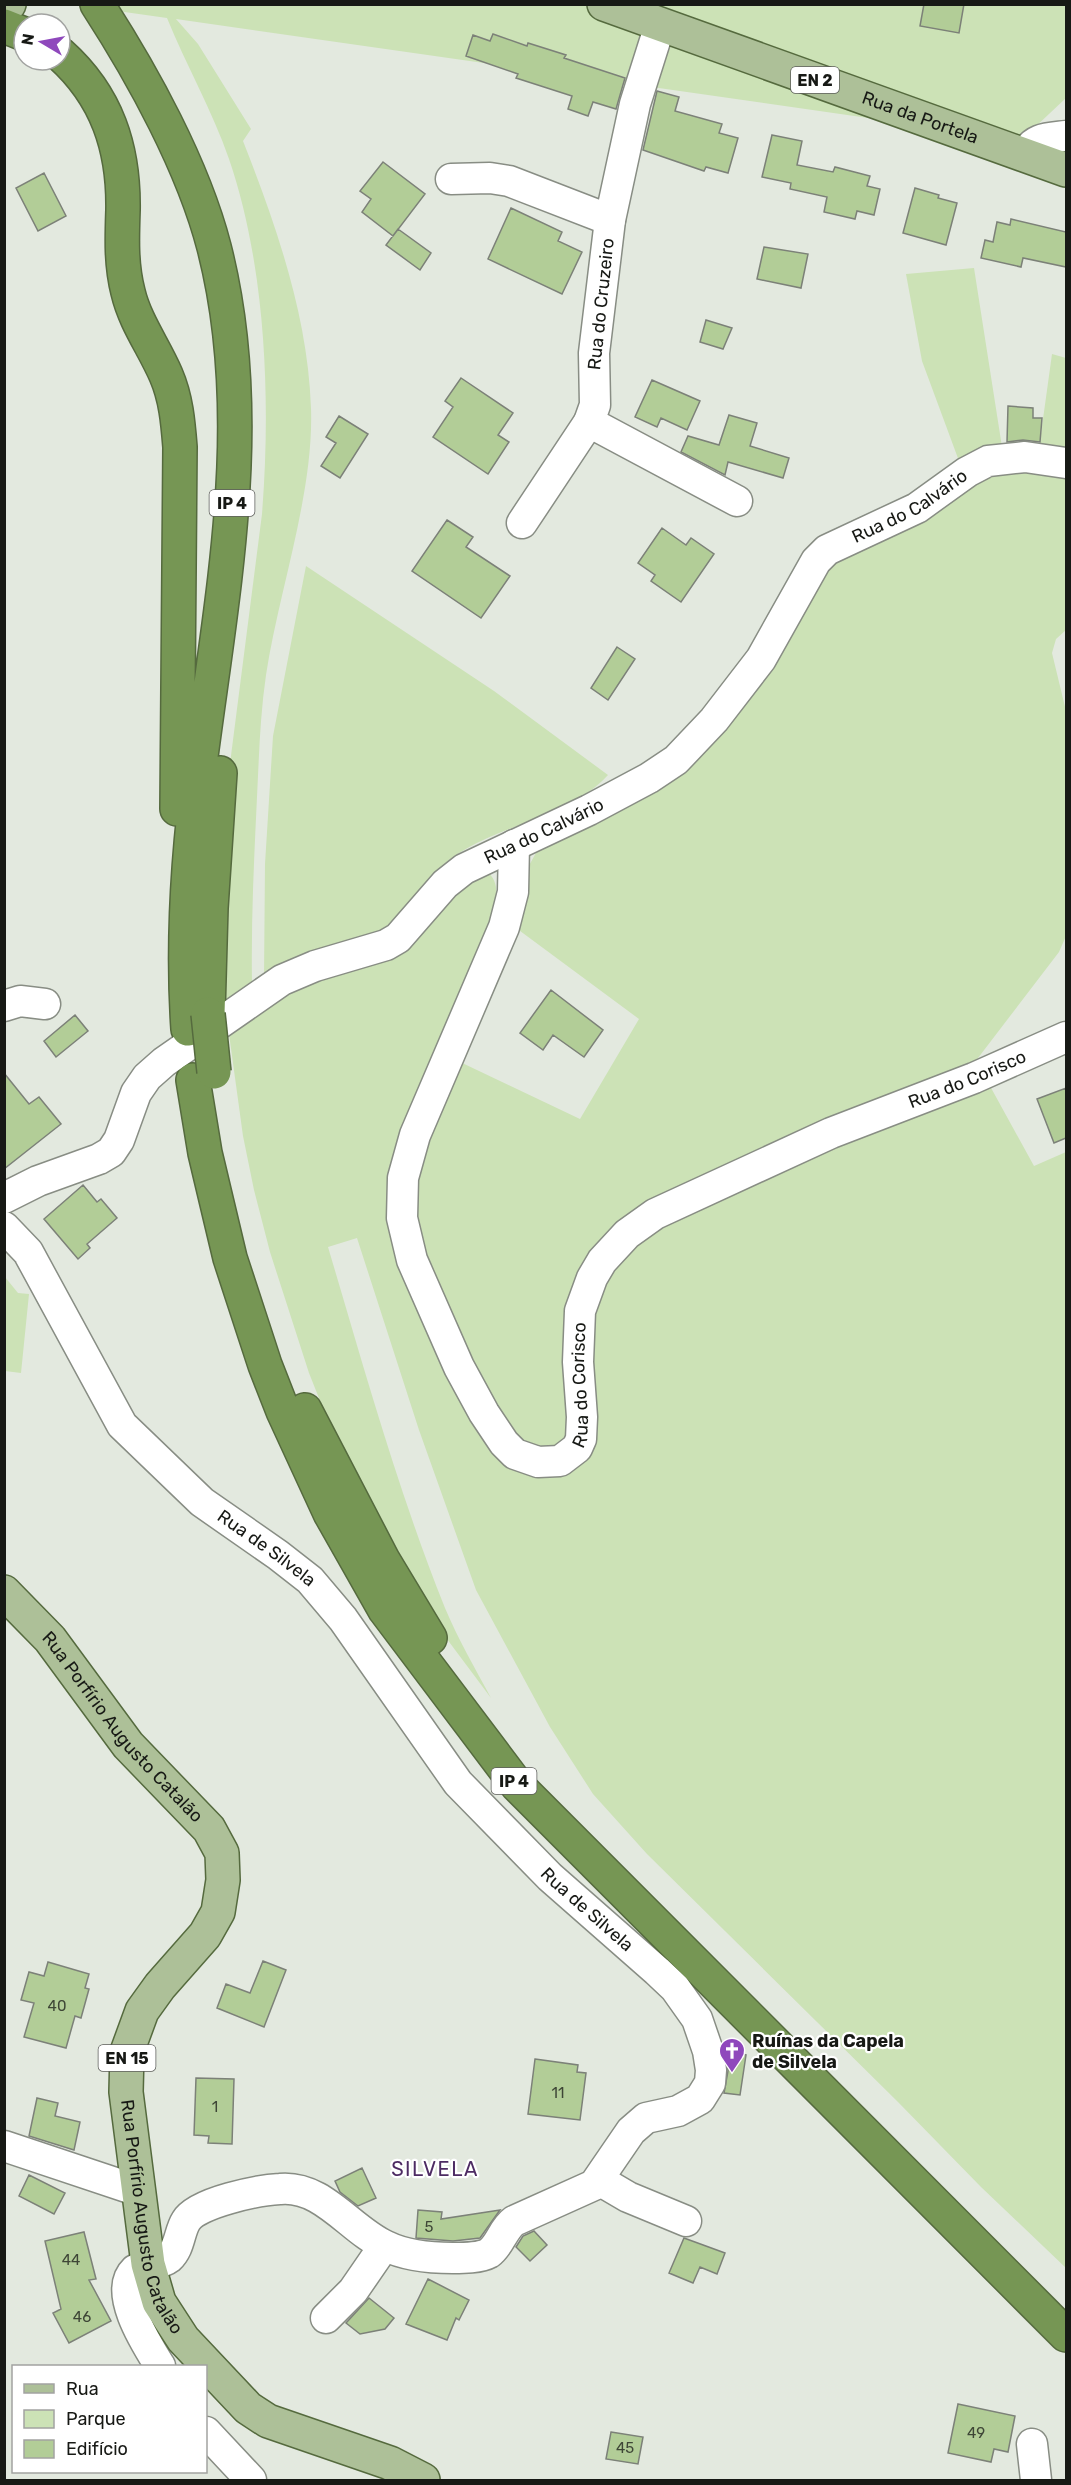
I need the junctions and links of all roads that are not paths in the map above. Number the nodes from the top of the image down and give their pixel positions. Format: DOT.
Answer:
graph roads {
  1 [pos="97,4"];
  2 [pos="116,4"];
  3 [pos="603,4"];
  4 [pos="660,25"];
  5 [pos="72,64"];
  6 [pos="1051,143"];
  7 [pos="1066,170"];
  8 [pos="451,178"];
  9 [pos="610,220"];
  10 [pos="589,422"];
  11 [pos="1066,463"];
  12 [pos="737,501"];
  13 [pos="522,523"];
  14 [pos="514,845"];
  15 [pos="186,920"];
  16 [pos="45,1004"];
  17 [pos="4,1006"];
  18 [pos="198,1022"];
  19 [pos="1066,1037"];
  20 [pos="204,1076"];
  21 [pos="4,1198"];
  22 [pos="4,1227"];
  23 [pos="4,1592"];
  24 [pos="4,2146"];
  25 [pos="598,2180"];
  26 [pos="139,2191"];
  27 [pos="686,2221"];
  28 [pos="384,2246"];
  29 [pos="148,2264"];
  30 [pos="1066,2312"];
  31 [pos="326,2318"];
  32 [pos="1066,2335"];
  33 [pos="158,2365"];
  34 [pos="207,2433"];
  35 [pos="1032,2444"];
  36 [pos="251,2481"];
  37 [pos="423,2481"];
  38 [pos="1036,2481"];
  1 -- 15 [label="highway, IP 4"];
  2 -- 18 [label="highway, IP 4"];
  3 -- 4 [label="main road, Rua da Portela / EN 2"];
  4 -- 6 [label="main road, Rua da Portela / EN 2"];
  4 -- 9 [label="street, Rua do Cruzeiro"];
  5 -- 15 [label="highway"];
  6 -- 7 [label="main road, Rua da Portela / EN 2"];
  8 -- 9 [label="street"];
  9 -- 10 [label="street, Rua do Cruzeiro"];
  10 -- 12 [label="street"];
  10 -- 13 [label="street"];
  11 -- 14 [label="street, Rua do Calvário"];
  14 -- 19 [label="street, Rua do Corisco"];
  14 -- 21 [label="street, Rua do Calvário"];
  15 -- 18 [label="highway, IP 4"];
  16 -- 17 [label="street"];
  18 -- 20 [label="highway, IP 4"];
  20 -- 30 [label="highway, IP 4"];
  20 -- 32 [label="highway, IP 4"];
  22 -- 25 [label="street, Rua de Silvela"];
  23 -- 26 [label="main road, Rua Porfírio Augusto Catalão / EN 15"];
  24 -- 26 [label="street"];
  25 -- 27 [label="street"];
  25 -- 28 [label="street, Rua de Silvela"];
  26 -- 29 [label="main road, Rua Porfírio Augusto Catalão / EN 15"];
  28 -- 29 [label="street, Rua de Silvela"];
  28 -- 31 [label="street"];
  29 -- 33 [label="street, Rua de Silvela"];
  29 -- 37 [label="main road, Rua Porfírio Augusto Catalão / EN 15"];
  34 -- 36 [label="street"];
  35 -- 38 [label="street"];
}
